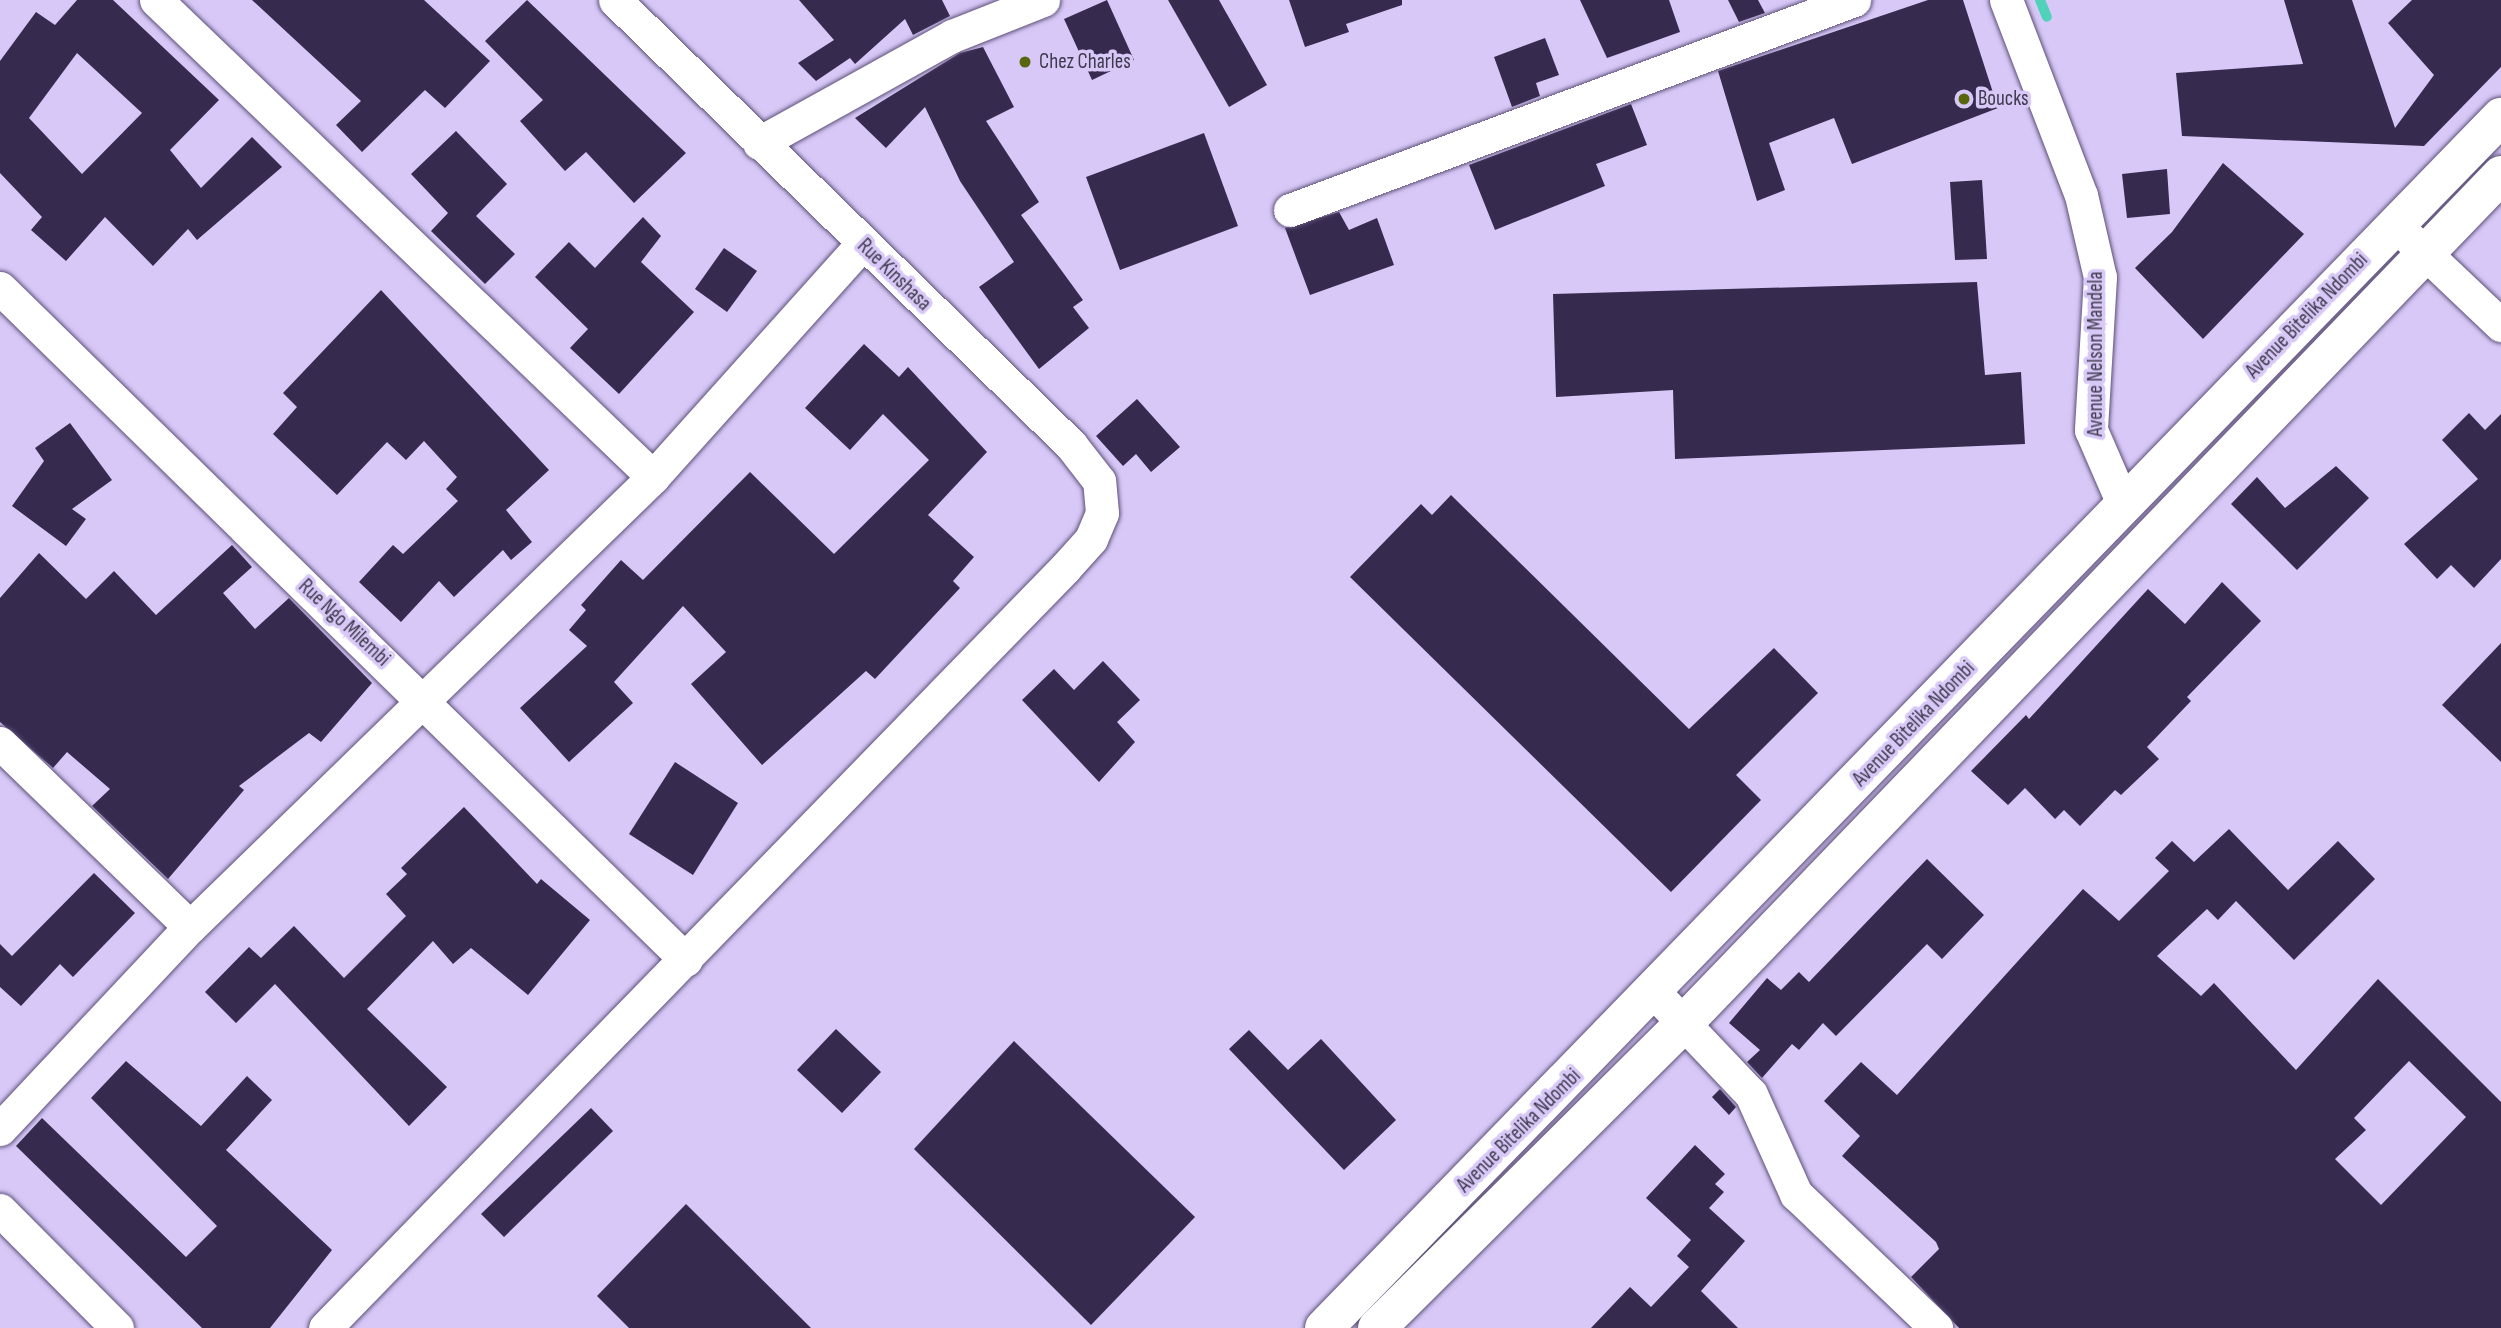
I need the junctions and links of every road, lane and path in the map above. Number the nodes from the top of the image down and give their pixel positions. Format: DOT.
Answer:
graph roads {
  1 [pos="156,0"];
  2 [pos="615,0"];
  3 [pos="1043,0"];
  4 [pos="1854,0"];
  5 [pos="2006,0"];
  6 [pos="2501,117"];
  7 [pos="759,144"];
  8 [pos="2501,175"];
  9 [pos="1290,210"];
  10 [pos="2395,225"];
  11 [pos="862,244"];
  12 [pos="2426,253"];
  13 [pos="0,288"];
  14 [pos="2501,325"];
  15 [pos="653,477"];
  16 [pos="2124,506"];
  17 [pos="425,698"];
  18 [pos="0,743"];
  19 [pos="190,928"];
  20 [pos="686,960"];
  21 [pos="1656,992"];
  22 [pos="1685,1022"];
  23 [pos="0,1129"];
  24 [pos="0,1210"];
  25 [pos="117,1328"];
  26 [pos="325,1328"];
  27 [pos="1324,1328"];
  28 [pos="1377,1328"];
  29 [pos="1936,1328"];
  1 -- 15 [label="street"];
  2 -- 7 [label="street, Rue Kinshasa"];
  3 -- 7 [label="street"];
  4 -- 9 [label="street"];
  5 -- 16 [label="street, Avenue Nelson Mandela"];
  6 -- 10 [label="highway, Avenue Bitelika Ndombi"];
  7 -- 11 [label="street, Rue Kinshasa"];
  8 -- 12 [label="highway, Avenue Bitelika Ndombi"];
  10 -- 12 [label="street"];
  10 -- 16 [label="highway, Avenue Bitelika Ndombi"];
  11 -- 15 [label="street"];
  11 -- 20 [label="street, Rue Kinshasa"];
  12 -- 14 [label="street"];
  12 -- 22 [label="highway, Avenue Bitelika Ndombi"];
  13 -- 17 [label="street, Rue Ngo Milembi"];
  15 -- 17 [label="street"];
  16 -- 21 [label="highway, Avenue Bitelika Ndombi"];
  17 -- 19 [label="street"];
  17 -- 20 [label="street, Rue Ngo Milembi"];
  18 -- 19 [label="street"];
  19 -- 23 [label="street"];
  20 -- 26 [label="street, Rue Kinshasa"];
  21 -- 22 [label="street"];
  21 -- 27 [label="highway, Avenue Bitelika Ndombi"];
  22 -- 28 [label="highway, Avenue Bitelika Ndombi"];
  22 -- 29 [label="street"];
  24 -- 25 [label="street"];
}
